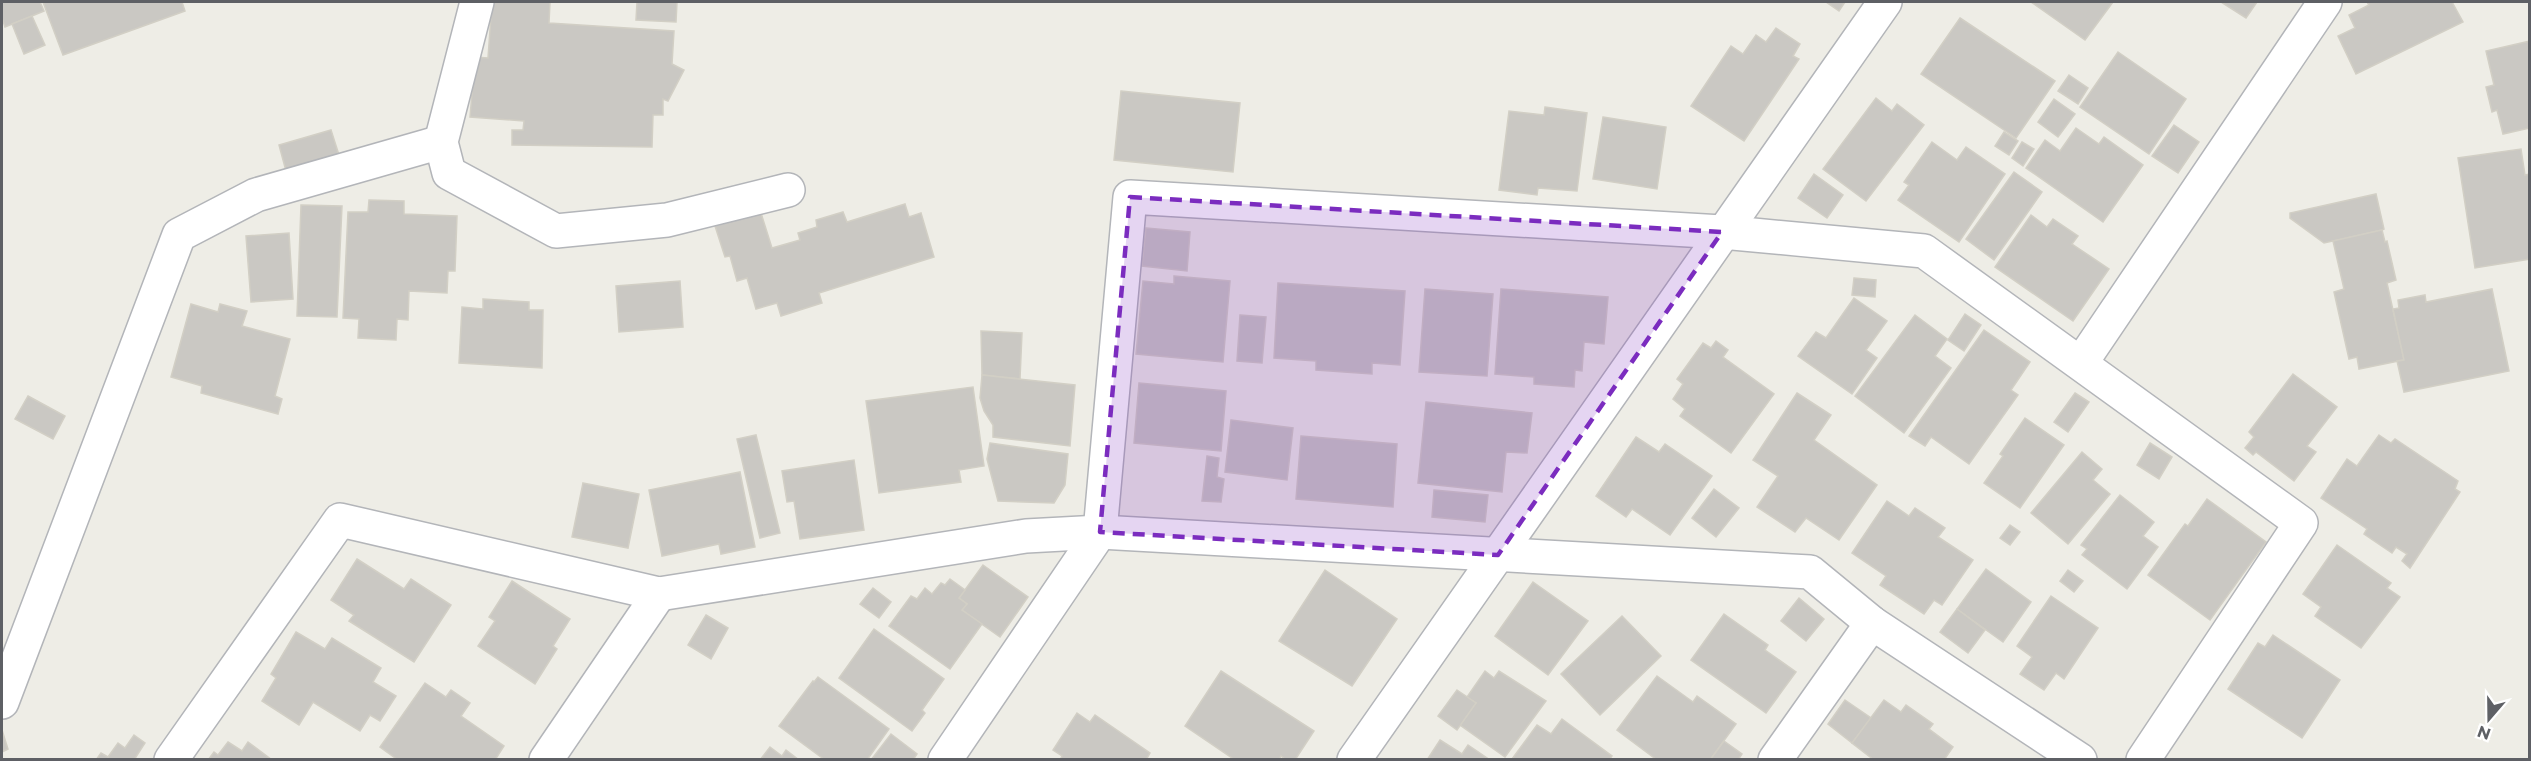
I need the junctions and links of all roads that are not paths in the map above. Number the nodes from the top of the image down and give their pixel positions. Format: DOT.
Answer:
graph roads {
  1 [pos="477,2"];
  2 [pos="1885,2"];
  3 [pos="2325,2"];
  4 [pos="441,142"];
  5 [pos="788,190"];
  6 [pos="1722,232"];
  7 [pos="2081,363"];
  8 [pos="1100,532"];
  9 [pos="1498,555"];
  10 [pos="659,594"];
  11 [pos="1872,623"];
  12 [pos="2,702"];
  13 [pos="171,759"];
  14 [pos="546,759"];
  15 [pos="945,759"];
  16 [pos="1354,759"];
  17 [pos="1775,759"];
  18 [pos="2080,759"];
  19 [pos="2143,759"];
  1 -- 4 [label="street"];
  2 -- 6 [label="street"];
  3 -- 7 [label="street"];
  4 -- 5 [label="street"];
  4 -- 12 [label="street"];
  6 -- 7 [label="street"];
  6 -- 8 [label="street"];
  6 -- 9 [label="street"];
  7 -- 19 [label="street"];
  8 -- 9 [label="street"];
  8 -- 10 [label="street"];
  8 -- 15 [label="street"];
  9 -- 11 [label="street"];
  9 -- 16 [label="street"];
  10 -- 13 [label="street"];
  10 -- 14 [label="street"];
  11 -- 17 [label="street"];
  11 -- 18 [label="street"];
}
